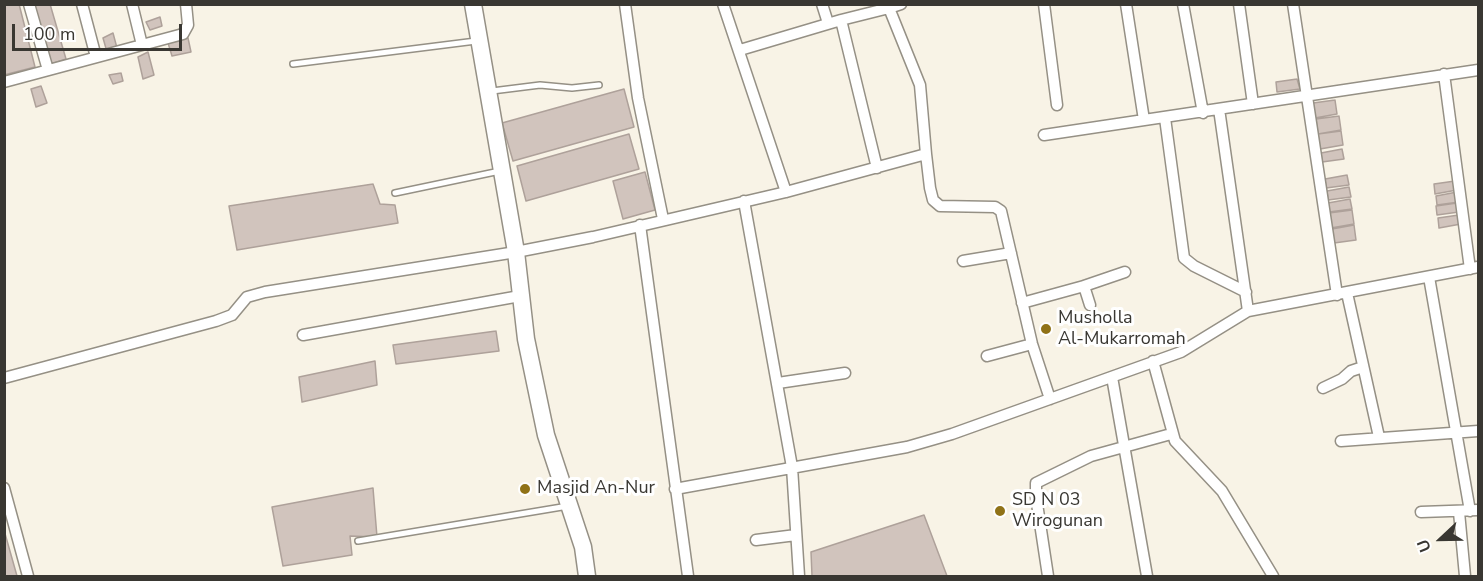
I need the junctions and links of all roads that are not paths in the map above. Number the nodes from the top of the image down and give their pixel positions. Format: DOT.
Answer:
graph roads {
  1 [pos="29,4"];
  2 [pos="82,4"];
  3 [pos="132,4"];
  4 [pos="186,4"];
  5 [pos="473,4"];
  6 [pos="625,4"];
  7 [pos="723,4"];
  8 [pos="822,4"];
  9 [pos="1044,4"];
  10 [pos="1126,4"];
  11 [pos="1183,4"];
  12 [pos="1239,4"];
  13 [pos="1293,4"];
  14 [pos="893,6"];
  15 [pos="841,20"];
  16 [pos="828,23"];
  17 [pos="478,41"];
  18 [pos="142,45"];
  19 [pos="740,50"];
  20 [pos="96,57"];
  21 [pos="293,64"];
  22 [pos="48,70"];
  23 [pos="1479,70"];
  24 [pos="1444,74"];
  25 [pos="4,82"];
  26 [pos="599,85"];
  27 [pos="487,92"];
  28 [pos="1306,96"];
  29 [pos="1253,104"];
  30 [pos="1058,105"];
  31 [pos="1219,109"];
  32 [pos="1203,113"];
  33 [pos="1164,118"];
  34 [pos="1144,120"];
  35 [pos="1044,135"];
  36 [pos="926,154"];
  37 [pos="878,168"];
  38 [pos="502,171"];
  39 [pos="786,192"];
  40 [pos="395,193"];
  41 [pos="744,201"];
  42 [pos="663,219"];
  43 [pos="640,225"];
  44 [pos="516,252"];
  45 [pos="1011,253"];
  46 [pos="963,261"];
  47 [pos="1474,268"];
  48 [pos="1125,272"];
  49 [pos="1430,277"];
  50 [pos="1084,286"];
  51 [pos="1246,292"];
  52 [pos="1342,294"];
  53 [pos="520,296"];
  54 [pos="1022,303"];
  55 [pos="1090,304"];
  56 [pos="1248,311"];
  57 [pos="303,335"];
  58 [pos="1032,344"];
  59 [pos="987,356"];
  60 [pos="1154,362"];
  61 [pos="1364,367"];
  62 [pos="845,373"];
  63 [pos="1112,377"];
  64 [pos="4,378"];
  65 [pos="778,383"];
  66 [pos="1323,388"];
  67 [pos="1050,399"];
  68 [pos="1479,431"];
  69 [pos="1171,434"];
  70 [pos="1458,434"];
  71 [pos="1379,437"];
  72 [pos="1341,441"];
  73 [pos="1124,445"];
  74 [pos="792,467"];
  75 [pos="4,488"];
  76 [pos="675,489"];
  77 [pos="6,504"];
  78 [pos="570,506"];
  79 [pos="1469,511"];
  80 [pos="1421,512"];
  81 [pos="796,535"];
  82 [pos="756,540"];
  83 [pos="358,541"];
  84 [pos="28,576"];
  85 [pos="587,576"];
  86 [pos="688,576"];
  87 [pos="799,576"];
  88 [pos="1048,576"];
  89 [pos="1147,576"];
  90 [pos="1272,576"];
  91 [pos="1465,576"];
  1 -- 22 [label="street"];
  2 -- 20 [label="street"];
  3 -- 18 [label="street"];
  4 -- 18 [label="street"];
  5 -- 17 [label="street"];
  6 -- 42 [label="street"];
  7 -- 19 [label="street"];
  8 -- 16 [label="street"];
  9 -- 30 [label="street"];
  10 -- 34 [label="street"];
  11 -- 32 [label="street"];
  12 -- 29 [label="street"];
  13 -- 28 [label="street"];
  14 -- 15 [label="street"];
  14 -- 36 [label="street"];
  15 -- 16 [label="street"];
  15 -- 37 [label="street"];
  16 -- 19 [label="street"];
  17 -- 21 [label="lane"];
  17 -- 27 [label="street"];
  18 -- 20 [label="street"];
  19 -- 39 [label="street"];
  20 -- 22 [label="street"];
  22 -- 25 [label="street"];
  23 -- 24 [label="street"];
  24 -- 28 [label="street"];
  24 -- 47 [label="street"];
  26 -- 27 [label="lane"];
  27 -- 38 [label="street"];
  28 -- 29 [label="street"];
  28 -- 52 [label="street"];
  29 -- 31 [label="street"];
  31 -- 32 [label="street"];
  31 -- 51 [label="street"];
  32 -- 33 [label="street"];
  33 -- 34 [label="street"];
  33 -- 51 [label="street"];
  34 -- 35 [label="street"];
  36 -- 37 [label="street"];
  36 -- 45 [label="street"];
  37 -- 39 [label="street"];
  38 -- 40 [label="lane"];
  38 -- 44 [label="street"];
  39 -- 41 [label="street"];
  41 -- 42 [label="street"];
  41 -- 65 [label="street"];
  42 -- 43 [label="street"];
  43 -- 44 [label="street"];
  43 -- 76 [label="street"];
  44 -- 53 [label="street"];
  44 -- 64 [label="street"];
  45 -- 46 [label="street"];
  45 -- 54 [label="street"];
  47 -- 49 [label="street"];
  48 -- 50 [label="street"];
  49 -- 52 [label="street"];
  49 -- 70 [label="street"];
  50 -- 54 [label="street"];
  50 -- 55 [label="street"];
  51 -- 56 [label="street"];
  52 -- 56 [label="street"];
  52 -- 61 [label="street"];
  53 -- 57 [label="street"];
  53 -- 78 [label="street"];
  54 -- 58 [label="street"];
  56 -- 60 [label="street"];
  58 -- 59 [label="street"];
  58 -- 67 [label="street"];
  60 -- 63 [label="street"];
  60 -- 69 [label="street"];
  61 -- 66 [label="street"];
  61 -- 71 [label="street"];
  62 -- 65 [label="street"];
  63 -- 67 [label="street"];
  63 -- 73 [label="street"];
  65 -- 74 [label="street"];
  67 -- 74 [label="street"];
  68 -- 70 [label="street"];
  69 -- 73 [label="street"];
  69 -- 90 [label="street"];
  70 -- 71 [label="street"];
  70 -- 79 [label="street"];
  71 -- 72 [label="street"];
  73 -- 88 [label="street"];
  73 -- 89 [label="street"];
  74 -- 76 [label="street"];
  74 -- 81 [label="street"];
  75 -- 77 [label="street"];
  76 -- 86 [label="street"];
  77 -- 84 [label="street"];
  78 -- 83 [label="lane"];
  78 -- 85 [label="street"];
  79 -- 80 [label="street"];
  79 -- 91 [label="street"];
  81 -- 82 [label="street"];
  81 -- 87 [label="street"];
}
